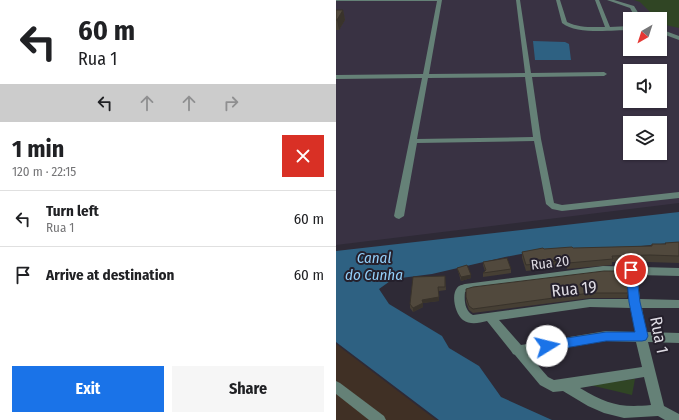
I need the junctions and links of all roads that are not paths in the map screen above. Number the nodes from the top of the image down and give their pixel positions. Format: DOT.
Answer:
graph roads {
  1 [pos="336,0"];
  2 [pos="361,0"];
  3 [pos="439,0"];
  4 [pos="518,0"];
  5 [pos="558,0"];
  6 [pos="597,0"];
  7 [pos="609,0"];
  8 [pos="635,12"];
  9 [pos="608,28"];
  10 [pos="623,28"];
  11 [pos="667,34"];
  12 [pos="679,38"];
  13 [pos="528,74"];
  14 [pos="604,74"];
  15 [pos="426,76"];
  16 [pos="336,78"];
  17 [pos="537,138"];
  18 [pos="414,141"];
  19 [pos="679,195"];
  20 [pos="399,216"];
  21 [pos="631,270"];
  22 [pos="679,272"];
  23 [pos="635,302"];
  24 [pos="679,304"];
  25 [pos="490,317"];
  26 [pos="472,319"];
  27 [pos="642,336"];
  28 [pos="679,338"];
  29 [pos="517,351"];
  30 [pos="648,371"];
  31 [pos="564,385"];
  32 [pos="336,386"];
  33 [pos="659,410"];
  34 [pos="379,420"];
  35 [pos="677,420"];
  1 -- 2 [label="street"];
  2 -- 3 [label="street"];
  3 -- 15 [label="street"];
  4 -- 13 [label="street"];
  5 -- 9 [label="street"];
  6 -- 9 [label="street"];
  7 -- 8 [label="street"];
  9 -- 10 [label="street"];
  11 -- 12 [label="street"];
  13 -- 14 [label="street"];
  13 -- 15 [label="street"];
  13 -- 17 [label="street"];
  15 -- 16 [label="street"];
  15 -- 18 [label="street"];
  17 -- 18 [label="street"];
  17 -- 19 [label="street"];
  18 -- 20 [label="street"];
  21 -- 22 [label="street, Rua 20"];
  21 -- 23 [label="street, Rua 1"];
  21 -- 26 [label="street, Rua 20"];
  23 -- 24 [label="street, Rua 19"];
  23 -- 25 [label="street, Rua 19"];
  23 -- 27 [label="street, Rua 1"];
  25 -- 26 [label="street, Rua 19"];
  25 -- 29 [label="street"];
  27 -- 28 [label="street"];
  27 -- 29 [label="street"];
  27 -- 30 [label="street, Rua 1"];
  29 -- 31 [label="street"];
  30 -- 31 [label="street"];
  30 -- 33 [label="street, Rua 1"];
  31 -- 33 [label="street"];
  32 -- 34 [label="street"];
  33 -- 35 [label="street"];
}
